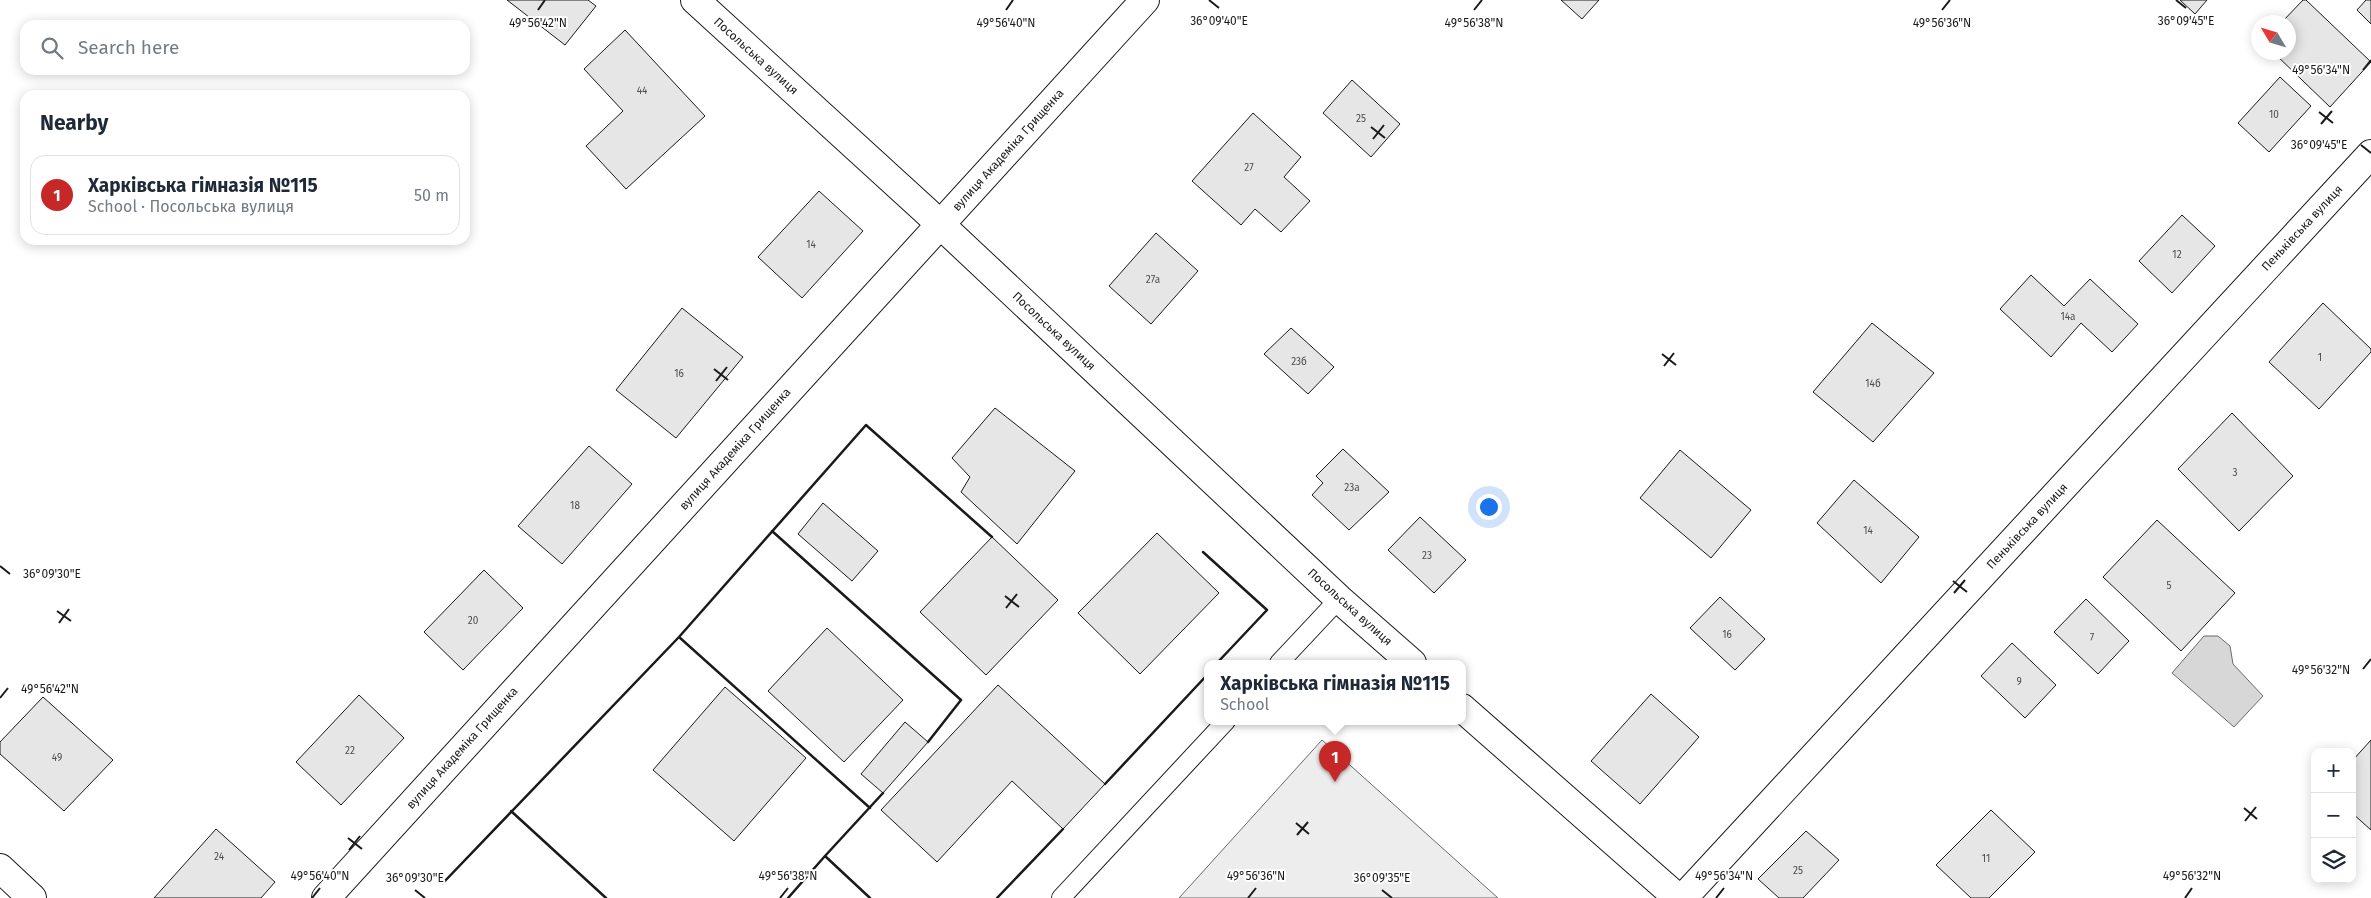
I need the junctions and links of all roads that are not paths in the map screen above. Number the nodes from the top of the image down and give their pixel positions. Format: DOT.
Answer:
graph roads {
  1 [pos="695,0"];
  2 [pos="1145,0"];
  3 [pos="2371,154"];
  4 [pos="940,225"];
  5 [pos="1339,599"];
  6 [pos="1282,660"];
  7 [pos="1409,660"];
  8 [pos="1466,712"];
  9 [pos="1222,725"];
  10 [pos="0,868"];
  11 [pos="32,898"];
  12 [pos="326,898"];
  13 [pos="1061,898"];
  14 [pos="1678,898"];
  15 [pos="1683,898"];
  1 -- 4 [label="street, Посольська вулиця"];
  2 -- 4 [label="street, вулиця Академіка Грищенка"];
  3 -- 15 [label="street, Пеньківська вулиця"];
  4 -- 5 [label="street, Посольська вулиця"];
  4 -- 12 [label="street, вулиця Академіка Грищенка"];
  5 -- 6 [label="lane"];
  5 -- 7 [label="street, Посольська вулиця"];
  8 -- 14 [label="street"];
  9 -- 13 [label="lane"];
  10 -- 11 [label="street"];
}
